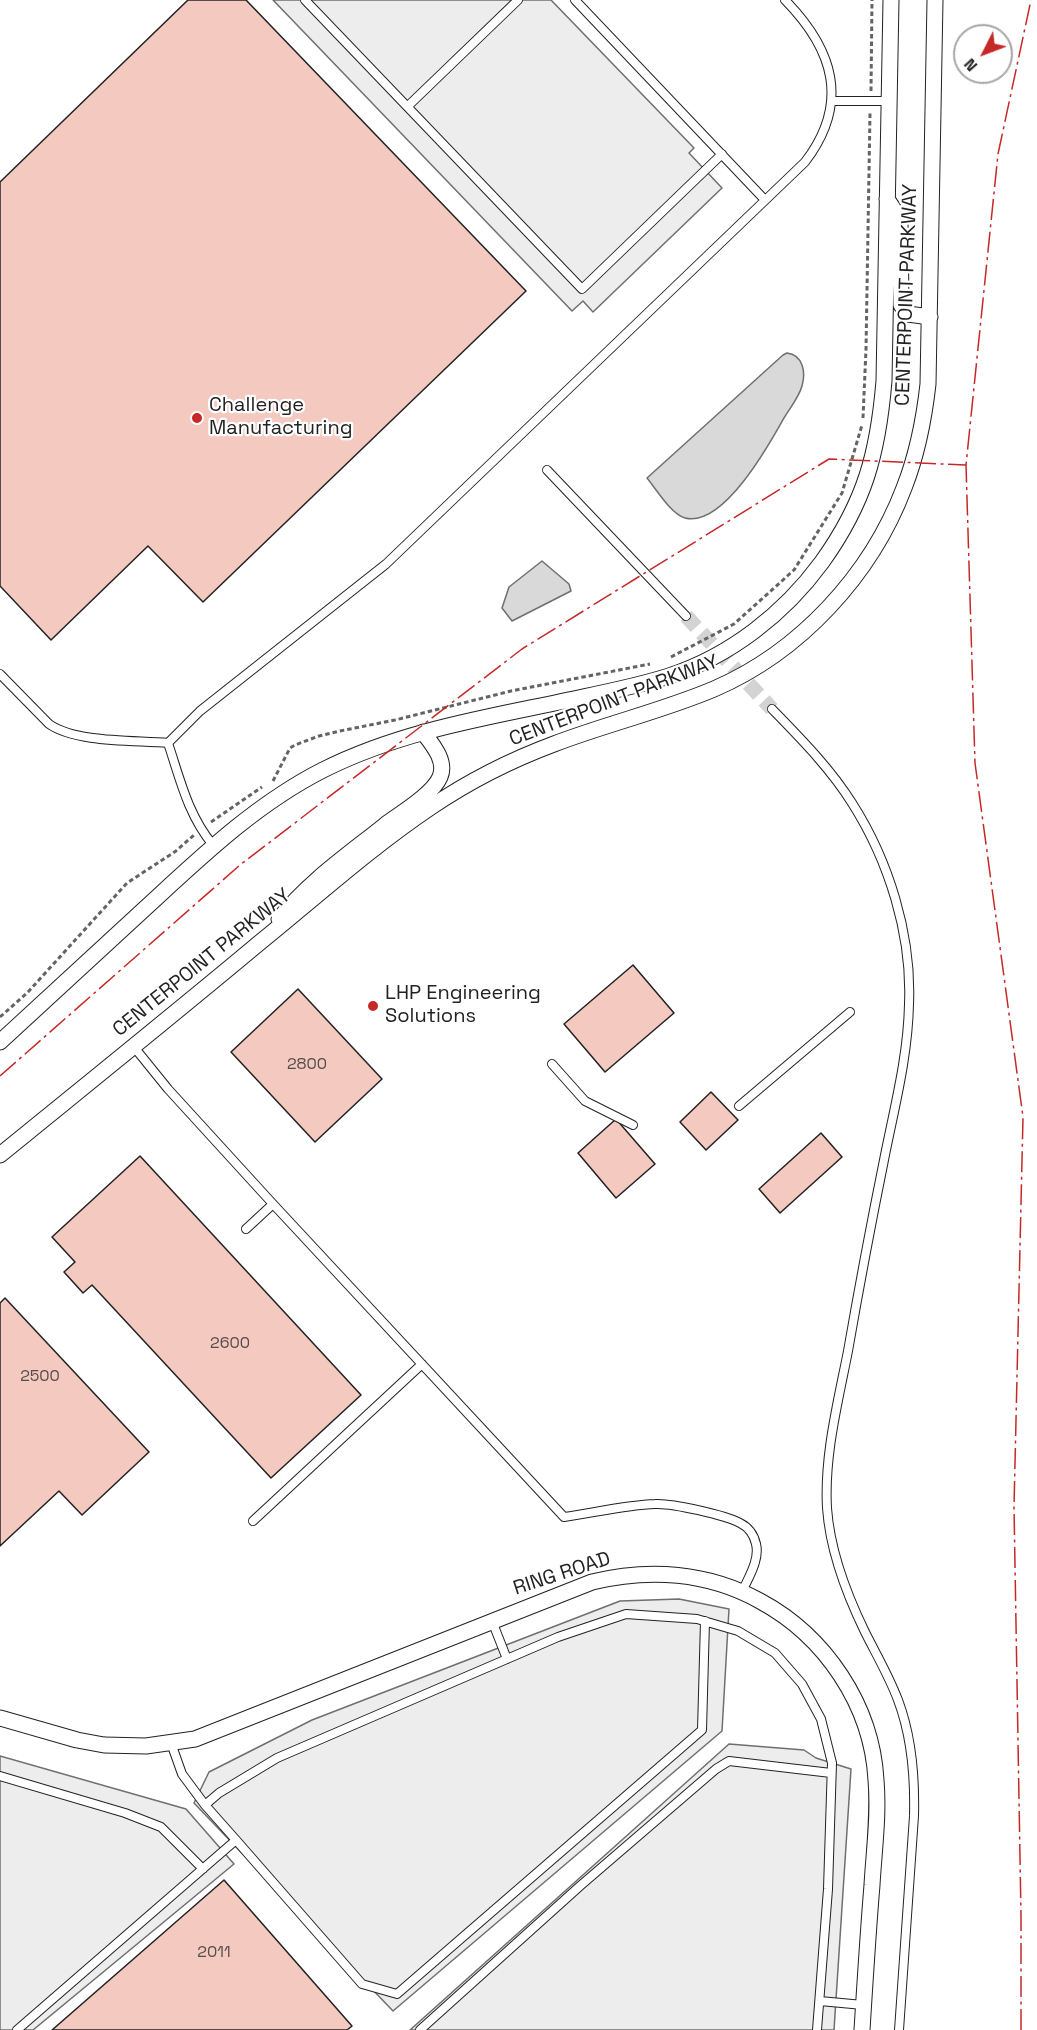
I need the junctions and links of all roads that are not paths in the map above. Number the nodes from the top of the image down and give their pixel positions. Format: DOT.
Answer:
graph roads {
  1 [pos="305,0"];
  2 [pos="518,0"];
  3 [pos="575,0"];
  4 [pos="785,0"];
  5 [pos="891,0"];
  6 [pos="935,0"];
  7 [pos="832,101"];
  8 [pos="890,101"];
  9 [pos="408,106"];
  10 [pos="722,154"];
  11 [pos="887,199"];
  12 [pos="765,200"];
  13 [pos="930,317"];
  14 [pos="547,470"];
  15 [pos="686,616"];
  16 [pos="0,674"];
  17 [pos="772,709"];
  18 [pos="423,732"];
  19 [pos="168,743"];
  20 [pos="213,845"];
  21 [pos="258,945"];
  22 [pos="850,1012"];
  23 [pos="0,1042"];
  24 [pos="134,1047"];
  25 [pos="552,1064"];
  26 [pos="739,1106"];
  27 [pos="633,1125"];
  28 [pos="0,1155"];
  29 [pos="273,1204"];
  30 [pos="246,1229"];
  31 [pos="422,1364"];
  32 [pos="253,1521"];
  33 [pos="742,1592"];
  34 [pos="492,1621"];
  35 [pos="705,1621"];
  36 [pos="507,1659"];
  37 [pos="0,1718"];
  38 [pos="171,1743"];
  39 [pos="831,1773"];
  40 [pos="0,1776"];
  41 [pos="205,1805"];
  42 [pos="236,1840"];
  43 [pos="203,1869"];
  44 [pos="820,2001"];
  45 [pos="863,2005"];
  46 [pos="17,2030"];
  47 [pos="420,2030"];
  48 [pos="817,2030"];
  49 [pos="862,2030"];
  50 [pos="899,2030"];
  1 -- 9 [label="lane"];
  2 -- 9 [label="lane"];
  3 -- 10 [label="lane"];
  4 -- 7 [label="lane"];
  5 -- 8 [label="street, CENTERPOINT PARKWAY"];
  6 -- 13 [label="street, CENTERPOINT PARKWAY"];
  7 -- 8 [label="lane"];
  7 -- 12 [label="lane"];
  8 -- 11 [label="street, CENTERPOINT PARKWAY"];
  9 -- 10 [label="lane"];
  10 -- 12 [label="lane"];
  11 -- 13 [label="street"];
  11 -- 18 [label="street, CENTERPOINT PARKWAY"];
  12 -- 19 [label="lane"];
  13 -- 21 [label="street, CENTERPOINT PARKWAY"];
  14 -- 15 [label="lane"];
  16 -- 19 [label="lane"];
  17 -- 50 [label="lane"];
  18 -- 20 [label="street, CENTERPOINT PARKWAY"];
  18 -- 21 [label="street"];
  19 -- 20 [label="lane"];
  20 -- 23 [label="street, CENTERPOINT PARKWAY"];
  21 -- 24 [label="street, CENTERPOINT PARKWAY"];
  22 -- 26 [label="lane"];
  24 -- 28 [label="street, CENTERPOINT PARKWAY"];
  24 -- 29 [label="lane"];
  25 -- 27 [label="lane"];
  29 -- 30 [label="lane"];
  29 -- 31 [label="lane"];
  31 -- 32 [label="lane"];
  31 -- 33 [label="lane"];
  33 -- 34 [label="street, RING ROAD"];
  33 -- 45 [label="street, RING ROAD"];
  34 -- 36 [label="lane"];
  34 -- 38 [label="street, RING ROAD"];
  35 -- 36 [label="lane"];
  35 -- 39 [label="lane"];
  35 -- 42 [label="lane"];
  36 -- 41 [label="lane"];
  37 -- 38 [label="street, RING ROAD"];
  38 -- 41 [label="lane"];
  39 -- 44 [label="lane"];
  39 -- 47 [label="lane"];
  40 -- 43 [label="lane"];
  41 -- 42 [label="lane"];
  42 -- 43 [label="lane"];
  43 -- 46 [label="lane"];
  44 -- 45 [label="lane"];
  44 -- 48 [label="lane"];
  45 -- 49 [label="street, RING ROAD"];
}
